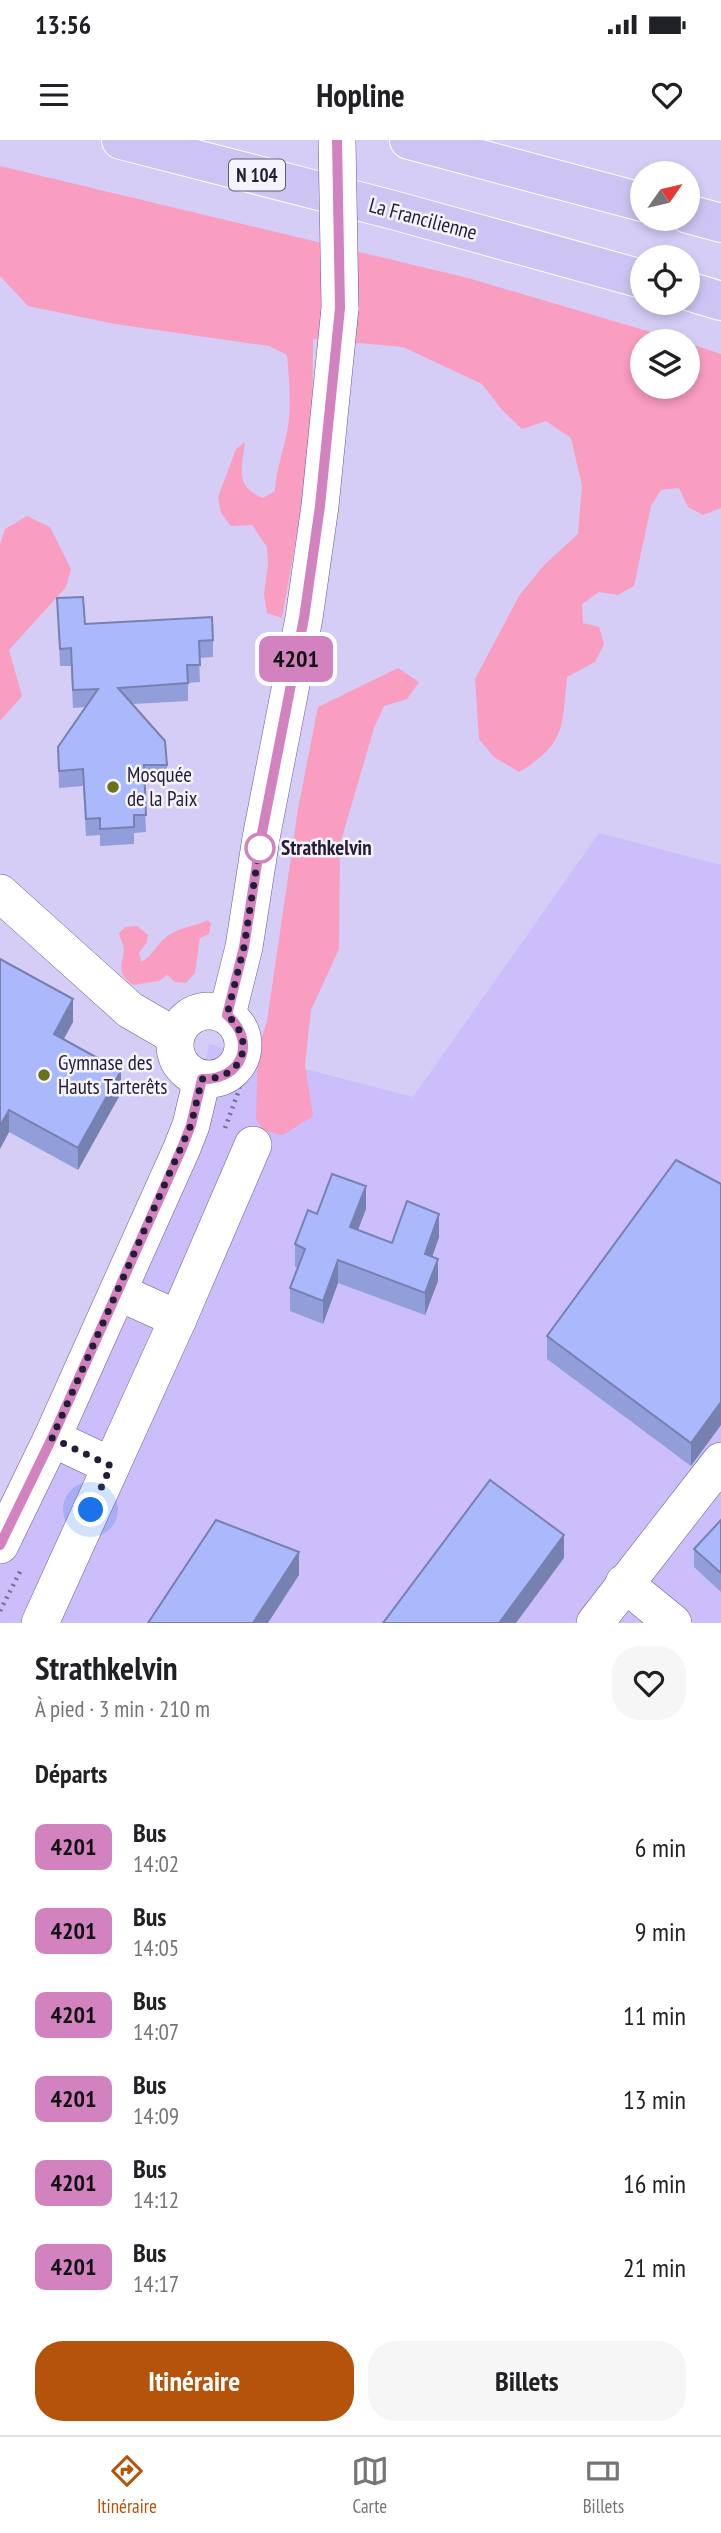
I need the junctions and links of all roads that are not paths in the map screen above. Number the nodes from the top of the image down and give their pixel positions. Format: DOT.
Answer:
graph roads {
  1 [pos="121,140"];
  2 [pos="337,140"];
  3 [pos="414,141"];
  4 [pos="630,199"];
  5 [pos="700,217"];
  6 [pos="721,223"];
  7 [pos="630,276"];
  8 [pos="700,295"];
  9 [pos="721,301"];
  10 [pos="0,893"];
  11 [pos="227,1015"];
  12 [pos="175,1036"];
  13 [pos="202,1079"];
  14 [pos="253,1145"];
  15 [pos="118,1292"];
  16 [pos="178,1319"];
  17 [pos="52,1438"];
  18 [pos="721,1461"];
  19 [pos="111,1466"];
  20 [pos="0,1545"];
  21 [pos="624,1583"];
  22 [pos="40,1623"];
  23 [pos="595,1623"];
  24 [pos="673,1623"];
  1 -- 7 [label="highway, La Francilienne / N 104"];
  2 -- 11 [label="street, bridge"];
  3 -- 4 [label="highway"];
  5 -- 6 [label="highway"];
  8 -- 9 [label="highway"];
  10 -- 12 [label="street"];
  11 -- 12 [label="street"];
  11 -- 13 [label="street"];
  12 -- 13 [label="street"];
  13 -- 15 [label="street"];
  14 -- 16 [label="street"];
  15 -- 16 [label="street"];
  15 -- 17 [label="street"];
  16 -- 19 [label="street"];
  17 -- 19 [label="street"];
  17 -- 20 [label="street"];
  18 -- 21 [label="street"];
  19 -- 22 [label="street"];
  21 -- 23 [label="street"];
  21 -- 24 [label="street"];
}
